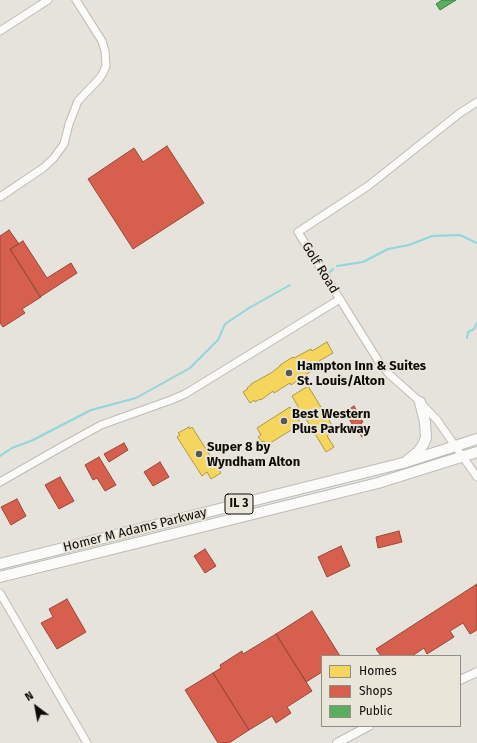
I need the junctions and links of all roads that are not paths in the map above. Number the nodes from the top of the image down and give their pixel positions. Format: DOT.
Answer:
graph roads {
  1 [pos="48,0"];
  2 [pos="76,0"];
  3 [pos="0,31"];
  4 [pos="477,102"];
  5 [pos="0,197"];
  6 [pos="340,299"];
  7 [pos="420,402"];
  8 [pos="477,439"];
  9 [pos="456,447"];
  10 [pos="477,452"];
  11 [pos="463,456"];
  12 [pos="403,463"];
  13 [pos="477,477"];
  14 [pos="0,482"];
  15 [pos="0,564"];
  16 [pos="0,577"];
  17 [pos="0,593"];
  18 [pos="477,672"];
  19 [pos="461,680"];
  20 [pos="368,727"];
  21 [pos="87,743"];
  22 [pos="338,743"];
  1 -- 3 [label="street"];
  2 -- 5 [label="street"];
  4 -- 6 [label="street, Golf Road"];
  6 -- 7 [label="street, Golf Road"];
  6 -- 14 [label="street"];
  7 -- 9 [label="street, Golf Road"];
  7 -- 12 [label="main road"];
  8 -- 9 [label="main road, Homer M Adams Parkway / IL 3"];
  9 -- 11 [label="street, Golf Road"];
  9 -- 12 [label="main road, Homer M Adams Parkway / IL 3"];
  10 -- 11 [label="main road, Homer M Adams Parkway / IL 3"];
  11 -- 13 [label="street, Golf Road"];
  11 -- 16 [label="main road, Homer M Adams Parkway / IL 3"];
  12 -- 15 [label="main road, Homer M Adams Parkway / IL 3"];
  17 -- 21 [label="street"];
  18 -- 19 [label="street"];
  20 -- 22 [label="street"];
}
